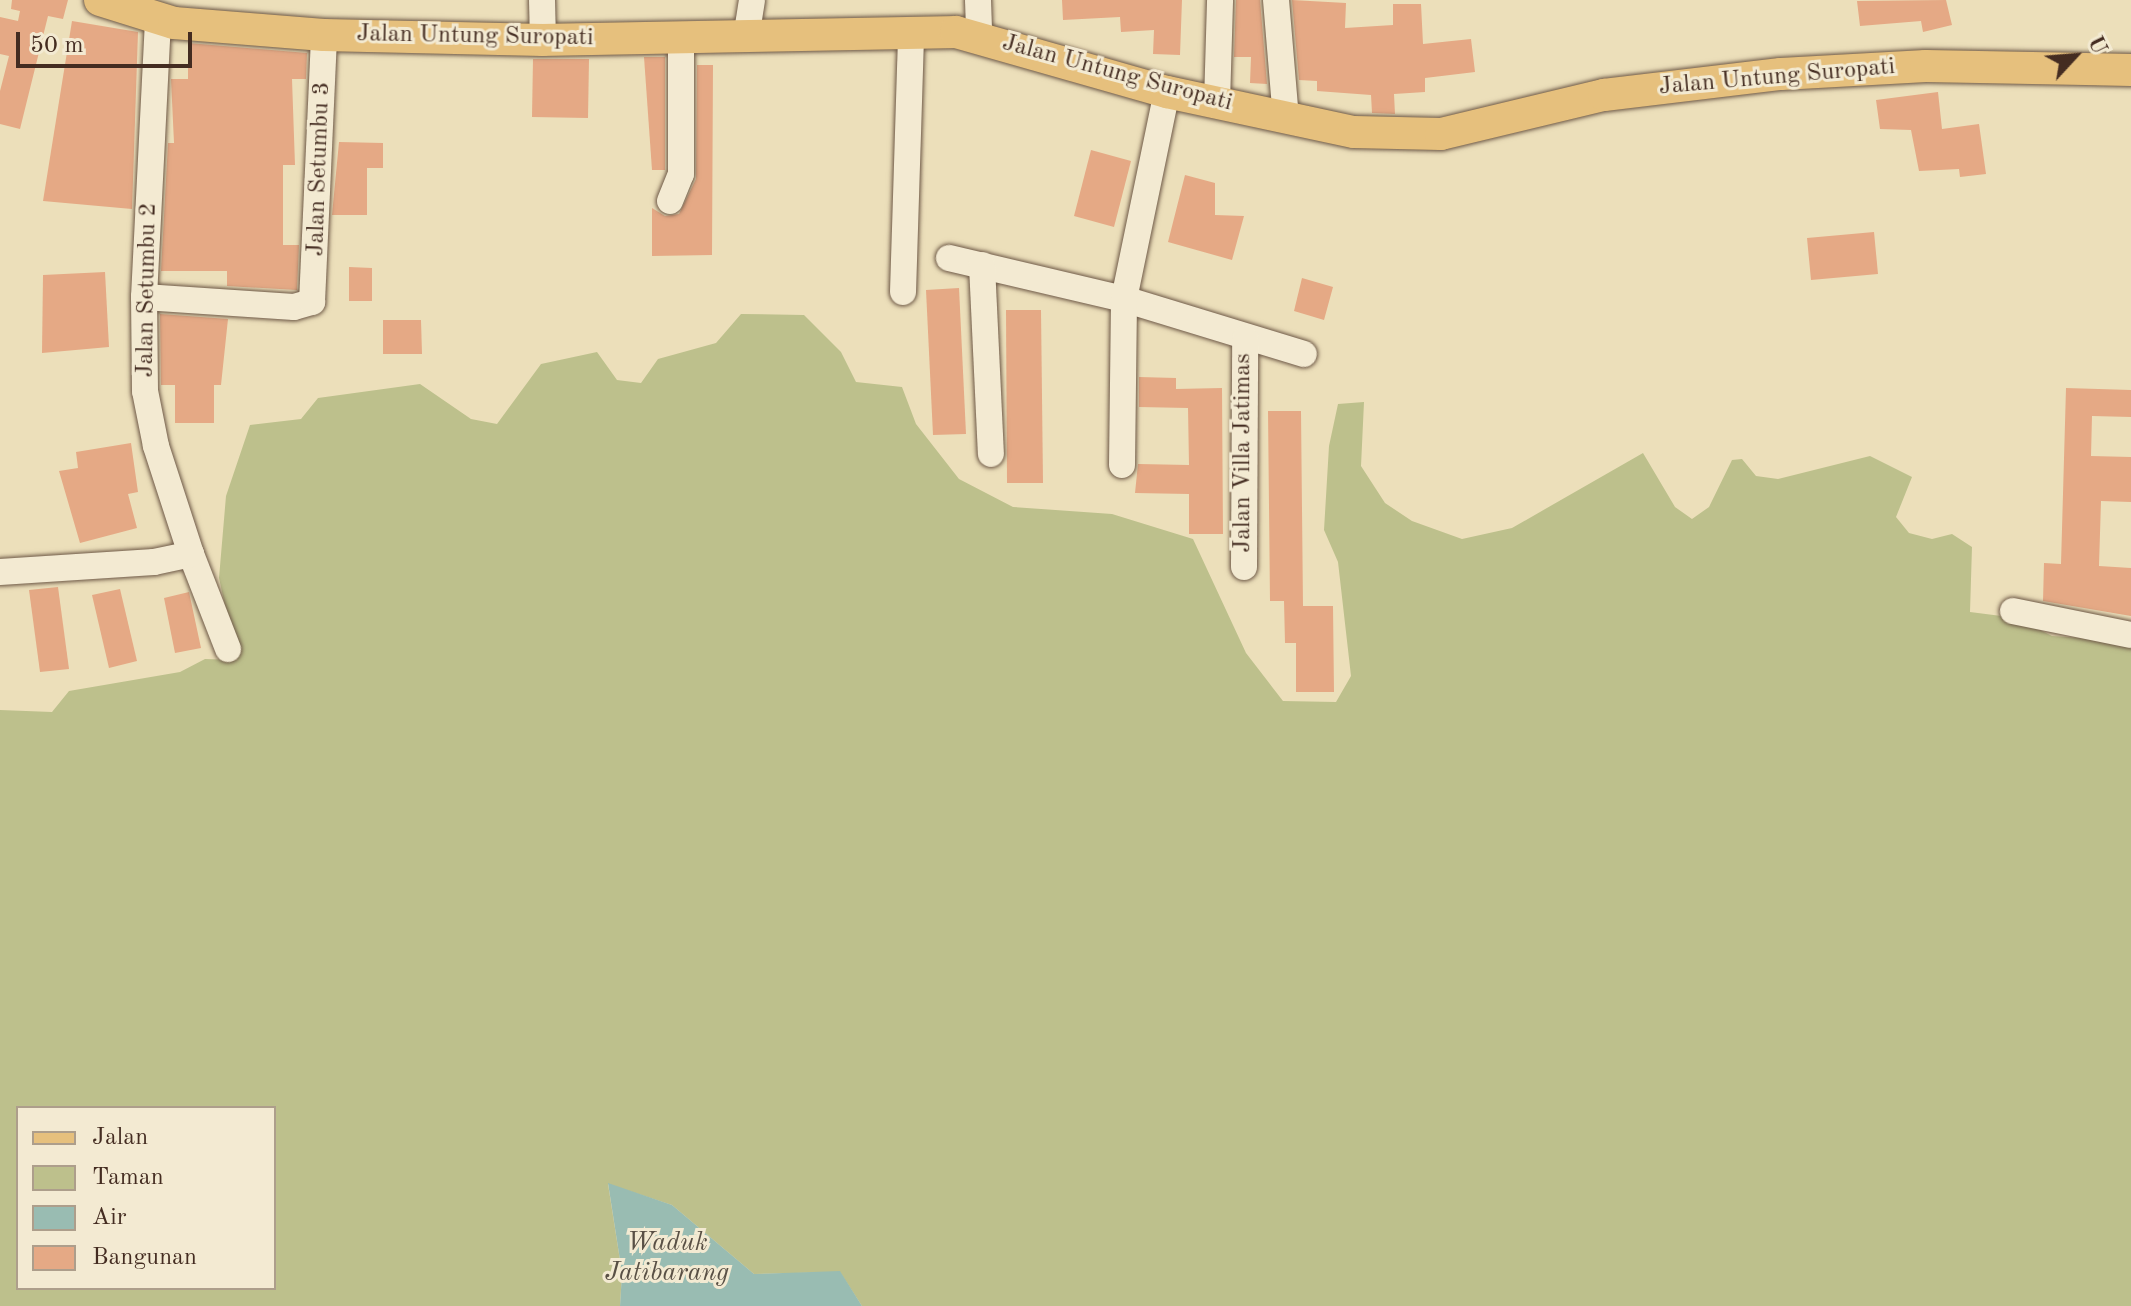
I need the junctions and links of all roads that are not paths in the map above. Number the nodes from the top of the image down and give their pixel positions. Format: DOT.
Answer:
graph roads {
  1 [pos="100,0"];
  2 [pos="542,0"];
  3 [pos="752,0"];
  4 [pos="978,0"];
  5 [pos="1220,0"];
  6 [pos="1276,0"];
  7 [pos="169,14"];
  8 [pos="911,31"];
  9 [pos="324,35"];
  10 [pos="979,36"];
  11 [pos="746,38"];
  12 [pos="681,39"];
  13 [pos="543,40"];
  14 [pos="2131,70"];
  15 [pos="1167,92"];
  16 [pos="1217,103"];
  17 [pos="1286,118"];
  18 [pos="670,201"];
  19 [pos="949,258"];
  20 [pos="982,265"];
  21 [pos="903,292"];
  22 [pos="144,297"];
  23 [pos="1124,299"];
  24 [pos="1245,339"];
  25 [pos="1304,354"];
  26 [pos="991,454"];
  27 [pos="1122,465"];
  28 [pos="191,554"];
  29 [pos="1244,567"];
  30 [pos="0,572"];
  31 [pos="2013,611"];
  32 [pos="2131,635"];
  33 [pos="228,649"];
  1 -- 7 [label="main road, Jalan Untung Suropati"];
  2 -- 13 [label="street"];
  3 -- 11 [label="street"];
  4 -- 10 [label="street"];
  5 -- 16 [label="street"];
  6 -- 17 [label="street"];
  7 -- 9 [label="main road, Jalan Untung Suropati"];
  7 -- 22 [label="street, Jalan Setumbu 2"];
  8 -- 10 [label="main road, Jalan Untung Suropati"];
  8 -- 11 [label="main road, Jalan Untung Suropati"];
  8 -- 21 [label="street"];
  9 -- 13 [label="main road, Jalan Untung Suropati"];
  9 -- 22 [label="street, Jalan Setumbu 3"];
  10 -- 15 [label="main road, Jalan Untung Suropati"];
  11 -- 12 [label="main road, Jalan Untung Suropati"];
  12 -- 13 [label="main road, Jalan Untung Suropati"];
  12 -- 18 [label="street"];
  14 -- 17 [label="main road, Jalan Untung Suropati"];
  15 -- 16 [label="main road, Jalan Untung Suropati"];
  15 -- 23 [label="street"];
  16 -- 17 [label="main road, Jalan Untung Suropati"];
  19 -- 20 [label="street, Jalan Villa Jatimas"];
  20 -- 23 [label="street, Jalan Villa Jatimas"];
  20 -- 26 [label="street"];
  22 -- 28 [label="street, Jalan Setumbu 2"];
  23 -- 24 [label="street, Jalan Villa Jatimas"];
  23 -- 27 [label="street"];
  24 -- 25 [label="street, Jalan Villa Jatimas"];
  24 -- 29 [label="street, Jalan Villa Jatimas"];
  28 -- 30 [label="street"];
  28 -- 33 [label="street, Jalan Setumbu 2"];
  31 -- 32 [label="street"];
}
